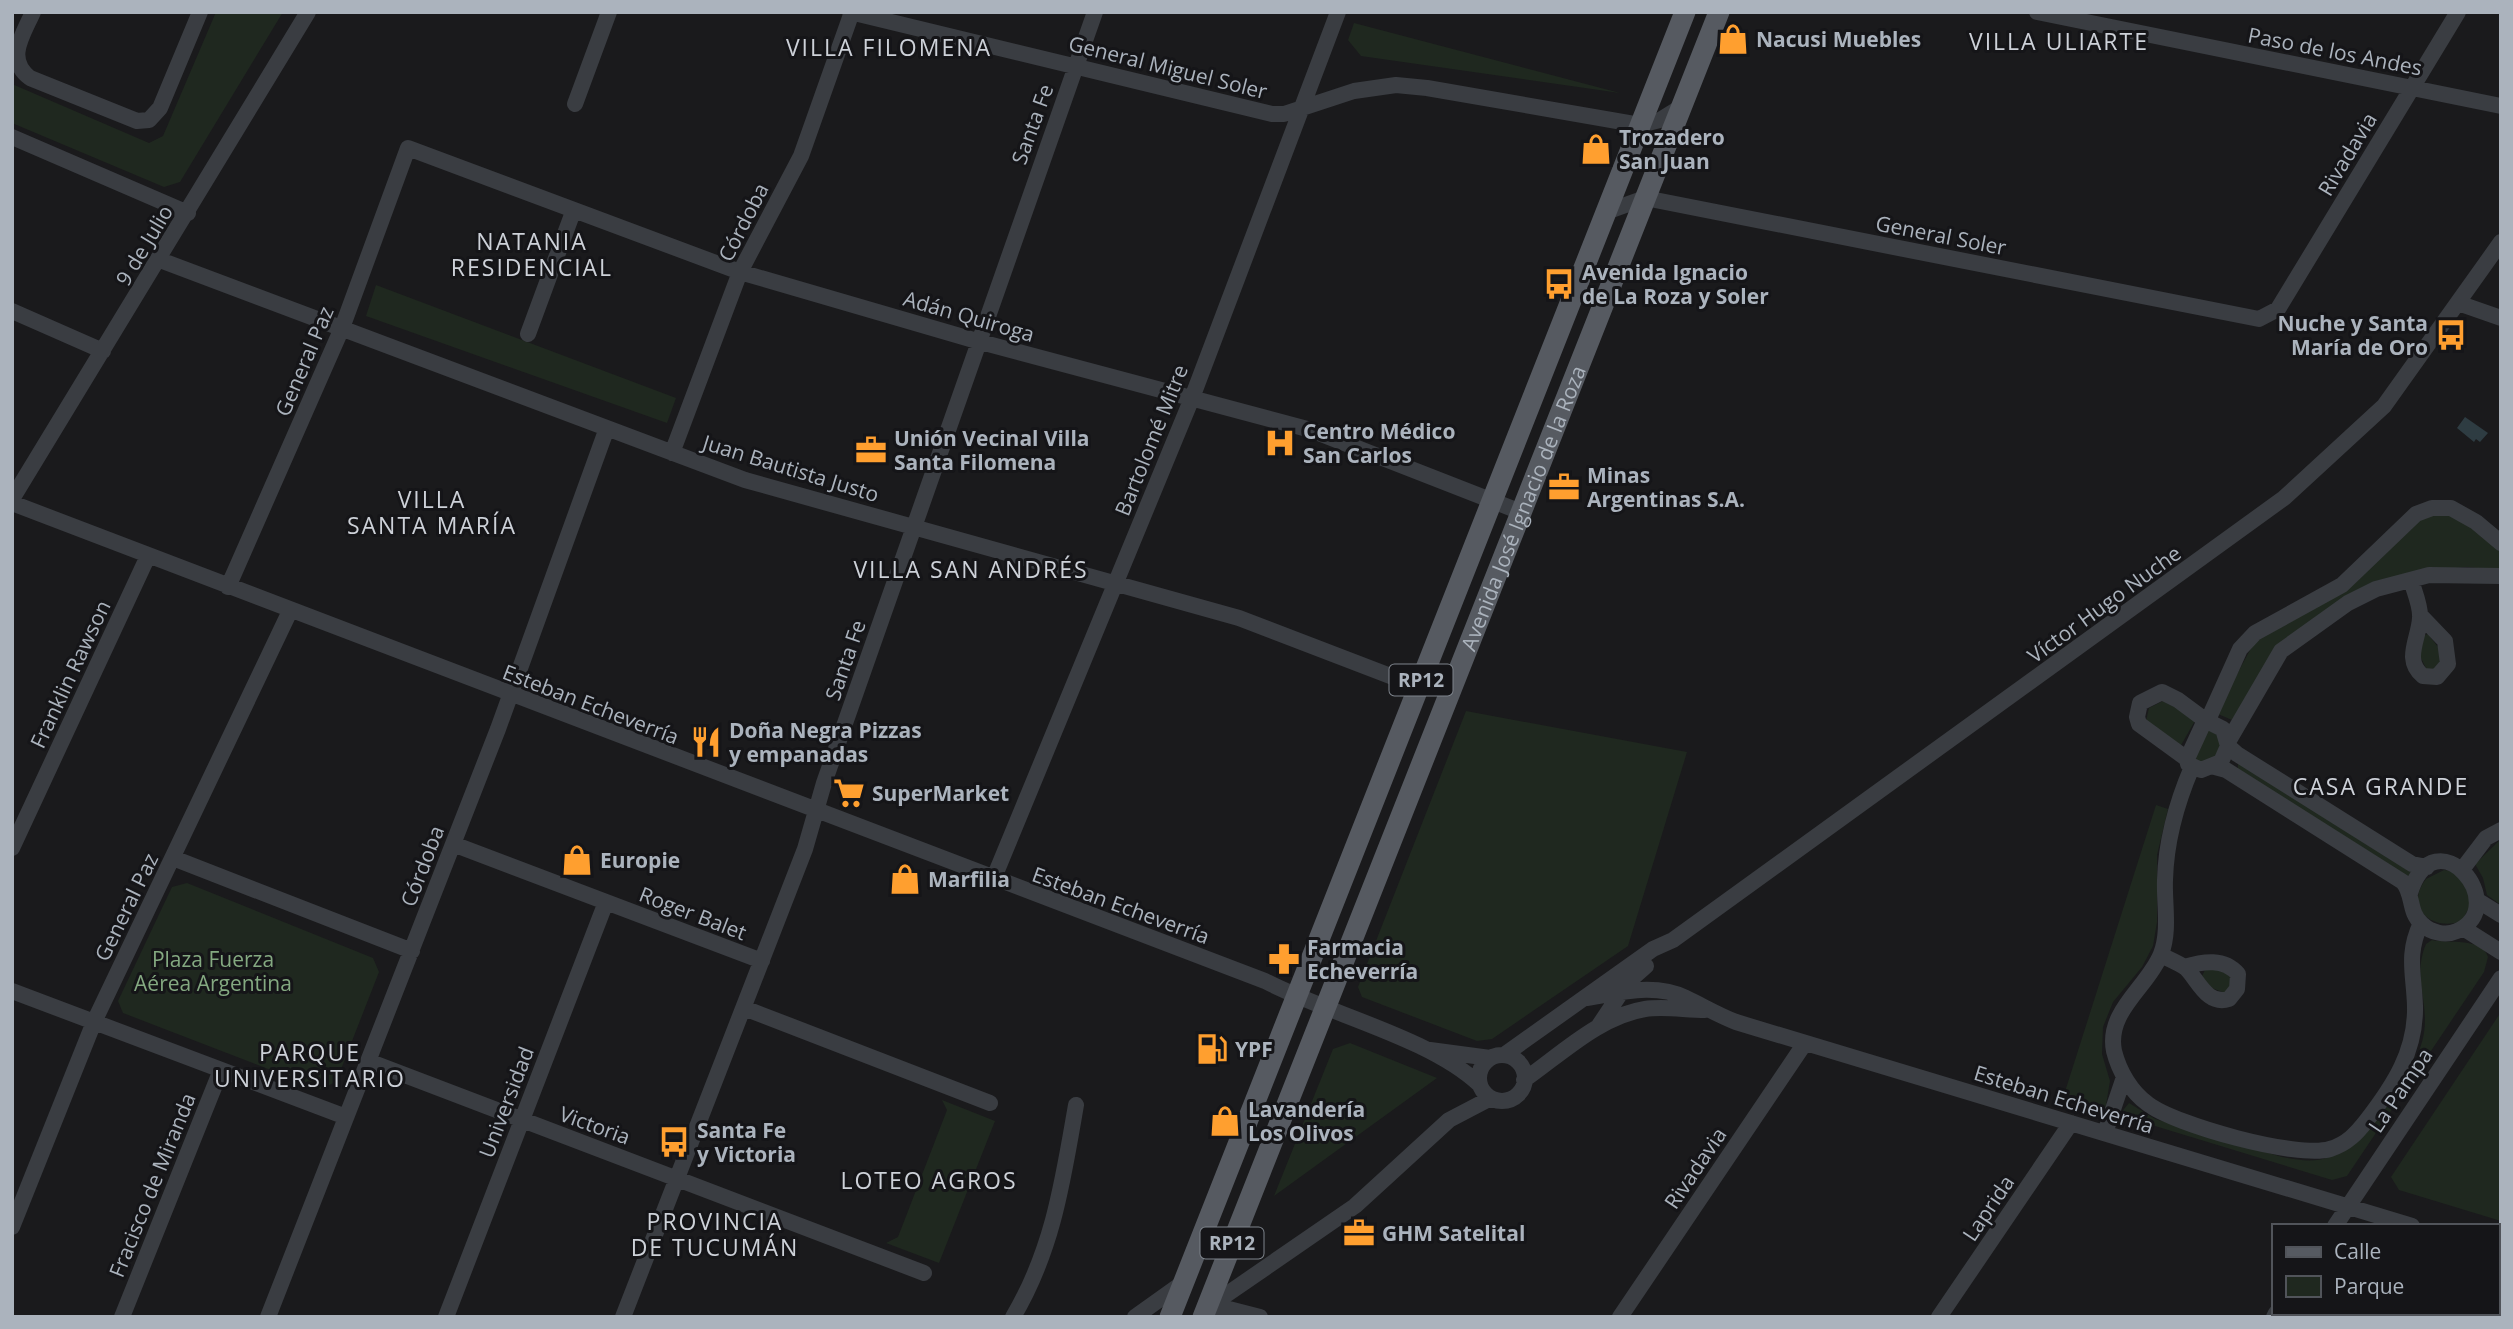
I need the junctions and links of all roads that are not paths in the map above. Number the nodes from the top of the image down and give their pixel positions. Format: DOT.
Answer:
graph roads {
  1 [pos="33,12"];
  2 [pos="200,12"];
  3 [pos="308,12"];
  4 [pos="608,12"];
  5 [pos="851,12"];
  6 [pos="1095,12"];
  7 [pos="1338,12"];
  8 [pos="1685,12"];
  9 [pos="1719,12"];
  10 [pos="2038,12"];
  11 [pos="2458,12"];
  12 [pos="1076,66"];
  13 [pos="2412,88"];
  14 [pos="575,104"];
  15 [pos="2501,106"];
  16 [pos="1681,107"];
  17 [pos="1301,109"];
  18 [pos="1640,125"];
  19 [pos="12,137"];
  20 [pos="408,148"];
  21 [pos="1645,198"];
  22 [pos="573,212"];
  23 [pos="1606,212"];
  24 [pos="188,213"];
  25 [pos="2501,242"];
  26 [pos="160,260"];
  27 [pos="740,272"];
  28 [pos="2458,303"];
  29 [pos="12,312"];
  30 [pos="2270,315"];
  31 [pos="2501,318"];
  32 [pos="342,328"];
  33 [pos="528,334"];
  34 [pos="977,341"];
  35 [pos="103,351"];
  36 [pos="1192,398"];
  37 [pos="607,428"];
  38 [pos="672,453"];
  39 [pos="12,501"];
  40 [pos="1492,501"];
  41 [pos="1521,512"];
  42 [pos="913,527"];
  43 [pos="2501,543"];
  44 [pos="148,556"];
  45 [pos="2501,576"];
  46 [pos="2411,580"];
  47 [pos="1115,583"];
  48 [pos="228,587"];
  49 [pos="290,611"];
  50 [pos="2421,616"];
  51 [pos="1419,687"];
  52 [pos="508,694"];
  53 [pos="2206,720"];
  54 [pos="2228,744"];
  55 [pos="2189,763"];
  56 [pos="2215,767"];
  57 [pos="816,812"];
  58 [pos="2501,830"];
  59 [pos="453,844"];
  60 [pos="12,848"];
  61 [pos="173,858"];
  62 [pos="2427,867"];
  63 [pos="2464,867"];
  64 [pos="993,880"];
  65 [pos="2410,893"];
  66 [pos="606,902"];
  67 [pos="2480,902"];
  68 [pos="2501,915"];
  69 [pos="2421,923"];
  70 [pos="2463,928"];
  71 [pos="1673,940"];
  72 [pos="412,951"];
  73 [pos="2501,952"];
  74 [pos="2161,955"];
  75 [pos="762,961"];
  76 [pos="2184,967"];
  77 [pos="2501,978"];
  78 [pos="12,991"];
  79 [pos="1621,992"];
  80 [pos="1296,998"];
  81 [pos="1583,999"];
  82 [pos="744,1008"];
  83 [pos="1325,1009"];
  84 [pos="1704,1010"];
  85 [pos="94,1022"];
  86 [pos="1596,1029"];
  87 [pos="1805,1043"];
  88 [pos="1429,1050"];
  89 [pos="1497,1057"];
  90 [pos="368,1061"];
  91 [pos="221,1070"];
  92 [pos="2124,1077"];
  93 [pos="1524,1080"];
  94 [pos="1480,1085"];
  95 [pos="1491,1098"];
  96 [pos="990,1103"];
  97 [pos="1076,1105"];
  98 [pos="346,1117"];
  99 [pos="522,1120"];
  100 [pos="2071,1123"];
  101 [pos="2105,1133"];
  102 [pos="677,1178"];
  103 [pos="2348,1206"];
  104 [pos="2336,1224"];
  105 [pos="2406,1224"];
  106 [pos="12,1227"];
  107 [pos="924,1273"];
  108 [pos="1184,1282"];
  109 [pos="1205,1312"];
  110 [pos="122,1317"];
  111 [pos="268,1317"];
  112 [pos="446,1317"];
  113 [pos="624,1317"];
  114 [pos="1013,1317"];
  115 [pos="1135,1317"];
  116 [pos="1171,1317"];
  117 [pos="1260,1317"];
  118 [pos="1620,1317"];
  119 [pos="1940,1317"];
  1 -- 2 [label="street"];
  3 -- 24 [label="street, 9 de Julio"];
  4 -- 14 [label="street"];
  5 -- 12 [label="street, General Miguel Soler"];
  5 -- 27 [label="street, Córdoba"];
  6 -- 12 [label="street, Santa Fe"];
  7 -- 17 [label="street, Bartolomé Mitre"];
  8 -- 18 [label="main road, Avenida José Ignacio de la Roza / RP12"];
  9 -- 16 [label="main road, Avenida José Ignacio de la Roza / RP12"];
  10 -- 13 [label="street, Paso de los Andes"];
  11 -- 13 [label="street, Rivadavia"];
  12 -- 17 [label="street, General Miguel Soler"];
  12 -- 34 [label="street, Santa Fe"];
  13 -- 15 [label="street, Paso de los Andes"];
  13 -- 30 [label="street, Rivadavia"];
  16 -- 18 [label="street"];
  16 -- 21 [label="main road, Avenida José Ignacio de la Roza / RP12"];
  17 -- 18 [label="street, General Miguel Soler"];
  17 -- 36 [label="street, Bartolomé Mitre"];
  18 -- 23 [label="main road, Avenida José Ignacio de la Roza / RP12"];
  19 -- 24 [label="street"];
  20 -- 22 [label="street, Adán Quiroga"];
  20 -- 32 [label="street, General Paz"];
  21 -- 23 [label="street"];
  21 -- 30 [label="street, General Soler"];
  21 -- 41 [label="main road, Avenida José Ignacio de la Roza / RP12"];
  22 -- 27 [label="street, Adán Quiroga"];
  22 -- 33 [label="street"];
  23 -- 40 [label="main road, Avenida José Ignacio de la Roza / RP12"];
  24 -- 26 [label="street, 9 de Julio"];
  25 -- 28 [label="street, Víctor Hugo Nuche"];
  26 -- 32 [label="street, Juan Bautista Justo"];
  26 -- 35 [label="street, 9 de Julio"];
  27 -- 34 [label="street, Adán Quiroga"];
  27 -- 38 [label="street, Córdoba"];
  28 -- 31 [label="street"];
  28 -- 71 [label="street, Víctor Hugo Nuche"];
  29 -- 35 [label="street"];
  32 -- 37 [label="street, Juan Bautista Justo"];
  32 -- 48 [label="street, General Paz"];
  34 -- 36 [label="street, Adán Quiroga"];
  34 -- 42 [label="street, Santa Fe"];
  35 -- 39 [label="street, 9 de Julio"];
  36 -- 40 [label="street, Adán Quiroga"];
  36 -- 47 [label="street, Bartolomé Mitre"];
  37 -- 38 [label="street, Juan Bautista Justo"];
  37 -- 52 [label="street, Córdoba"];
  38 -- 42 [label="street, Juan Bautista Justo"];
  39 -- 44 [label="street, Esteban Echeverría"];
  40 -- 41 [label="street, Adán Quiroga"];
  40 -- 51 [label="main road, Avenida José Ignacio de la Roza / RP12"];
  41 -- 83 [label="main road, Avenida José Ignacio de la Roza / RP12"];
  42 -- 47 [label="street, Juan Bautista Justo"];
  42 -- 57 [label="street, Santa Fe"];
  43 -- 53 [label="street"];
  44 -- 48 [label="street, Esteban Echeverría"];
  44 -- 60 [label="street, Franklin Rawson"];
  45 -- 46 [label="street"];
  46 -- 50 [label="street"];
  46 -- 54 [label="street"];
  47 -- 51 [label="street, Juan Bautista Justo"];
  47 -- 64 [label="street, Bartolomé Mitre"];
  48 -- 49 [label="street, Esteban Echeverría"];
  49 -- 52 [label="street, Esteban Echeverría"];
  49 -- 61 [label="street, General Paz"];
  51 -- 80 [label="main road, Avenida José Ignacio de la Roza / RP12"];
  52 -- 57 [label="street, Esteban Echeverría"];
  52 -- 59 [label="street, Córdoba"];
  53 -- 54 [label="street"];
  53 -- 55 [label="street"];
  53 -- 55 [label="street"];
  54 -- 56 [label="street"];
  54 -- 62 [label="street"];
  55 -- 56 [label="street"];
  55 -- 74 [label="street"];
  56 -- 65 [label="street"];
  57 -- 64 [label="street, Esteban Echeverría"];
  57 -- 75 [label="street, Santa Fe"];
  58 -- 63 [label="street"];
  59 -- 66 [label="street, Roger Balet"];
  59 -- 72 [label="street, Córdoba"];
  61 -- 72 [label="street"];
  61 -- 85 [label="street, General Paz"];
  62 -- 63 [label="street"];
  62 -- 65 [label="street"];
  63 -- 67 [label="street"];
  64 -- 80 [label="street, Esteban Echeverría"];
  65 -- 69 [label="street"];
  66 -- 75 [label="street, Roger Balet"];
  66 -- 99 [label="street, Universidad"];
  67 -- 68 [label="street"];
  67 -- 70 [label="street"];
  69 -- 70 [label="street"];
  69 -- 92 [label="street"];
  70 -- 73 [label="street"];
  71 -- 79 [label="street, Víctor Hugo Nuche"];
  71 -- 81 [label="street, Víctor Hugo Nuche"];
  72 -- 90 [label="street, Córdoba"];
  74 -- 76 [label="street"];
  74 -- 92 [label="street"];
  75 -- 82 [label="street, Santa Fe"];
  77 -- 103 [label="street, La Pampa"];
  78 -- 85 [label="street"];
  79 -- 81 [label="street, Esteban Echeverría"];
  79 -- 84 [label="street, Esteban Echeverría"];
  79 -- 86 [label="street, Esteban Echeverría"];
  80 -- 83 [label="street, Esteban Echeverría"];
  80 -- 108 [label="main road, Avenida José Ignacio de la Roza / RP12"];
  81 -- 89 [label="street, Esteban Echeverría"];
  82 -- 96 [label="street"];
  82 -- 102 [label="street, Santa Fe"];
  83 -- 88 [label="street, Esteban Echeverría"];
  83 -- 109 [label="main road, Avenida José Ignacio de la Roza / RP12"];
  84 -- 86 [label="street, Esteban Echeverría"];
  84 -- 87 [label="street, Esteban Echeverría"];
  85 -- 91 [label="street"];
  85 -- 106 [label="street, General Paz"];
  86 -- 93 [label="street, Esteban Echeverría"];
  87 -- 100 [label="street, Esteban Echeverría"];
  87 -- 118 [label="street, Rivadavia"];
  88 -- 89 [label="street, Esteban Echeverría"];
  88 -- 94 [label="street, Esteban Echeverría"];
  89 -- 93 [label="street"];
  89 -- 94 [label="street"];
  90 -- 98 [label="street, Córdoba"];
  90 -- 99 [label="street, Victoria"];
  91 -- 98 [label="street"];
  91 -- 110 [label="street, Fracisco de Miranda"];
  92 -- 101 [label="street"];
  93 -- 95 [label="street"];
  94 -- 95 [label="street"];
  95 -- 109 [label="street"];
  97 -- 114 [label="street"];
  98 -- 111 [label="street, Córdoba"];
  99 -- 102 [label="street, Victoria"];
  99 -- 112 [label="street, Universidad"];
  100 -- 101 [label="street, Esteban Echeverría"];
  100 -- 119 [label="street, Laprida"];
  101 -- 103 [label="street, Esteban Echeverría"];
  102 -- 107 [label="street, Victoria"];
  102 -- 113 [label="street, Santa Fe"];
  103 -- 104 [label="street, La Pampa"];
  103 -- 105 [label="street, Esteban Echeverría"];
  108 -- 115 [label="street"];
  108 -- 116 [label="main road, Avenida José Ignacio de la Roza / RP12"];
  109 -- 117 [label="street"];
}
